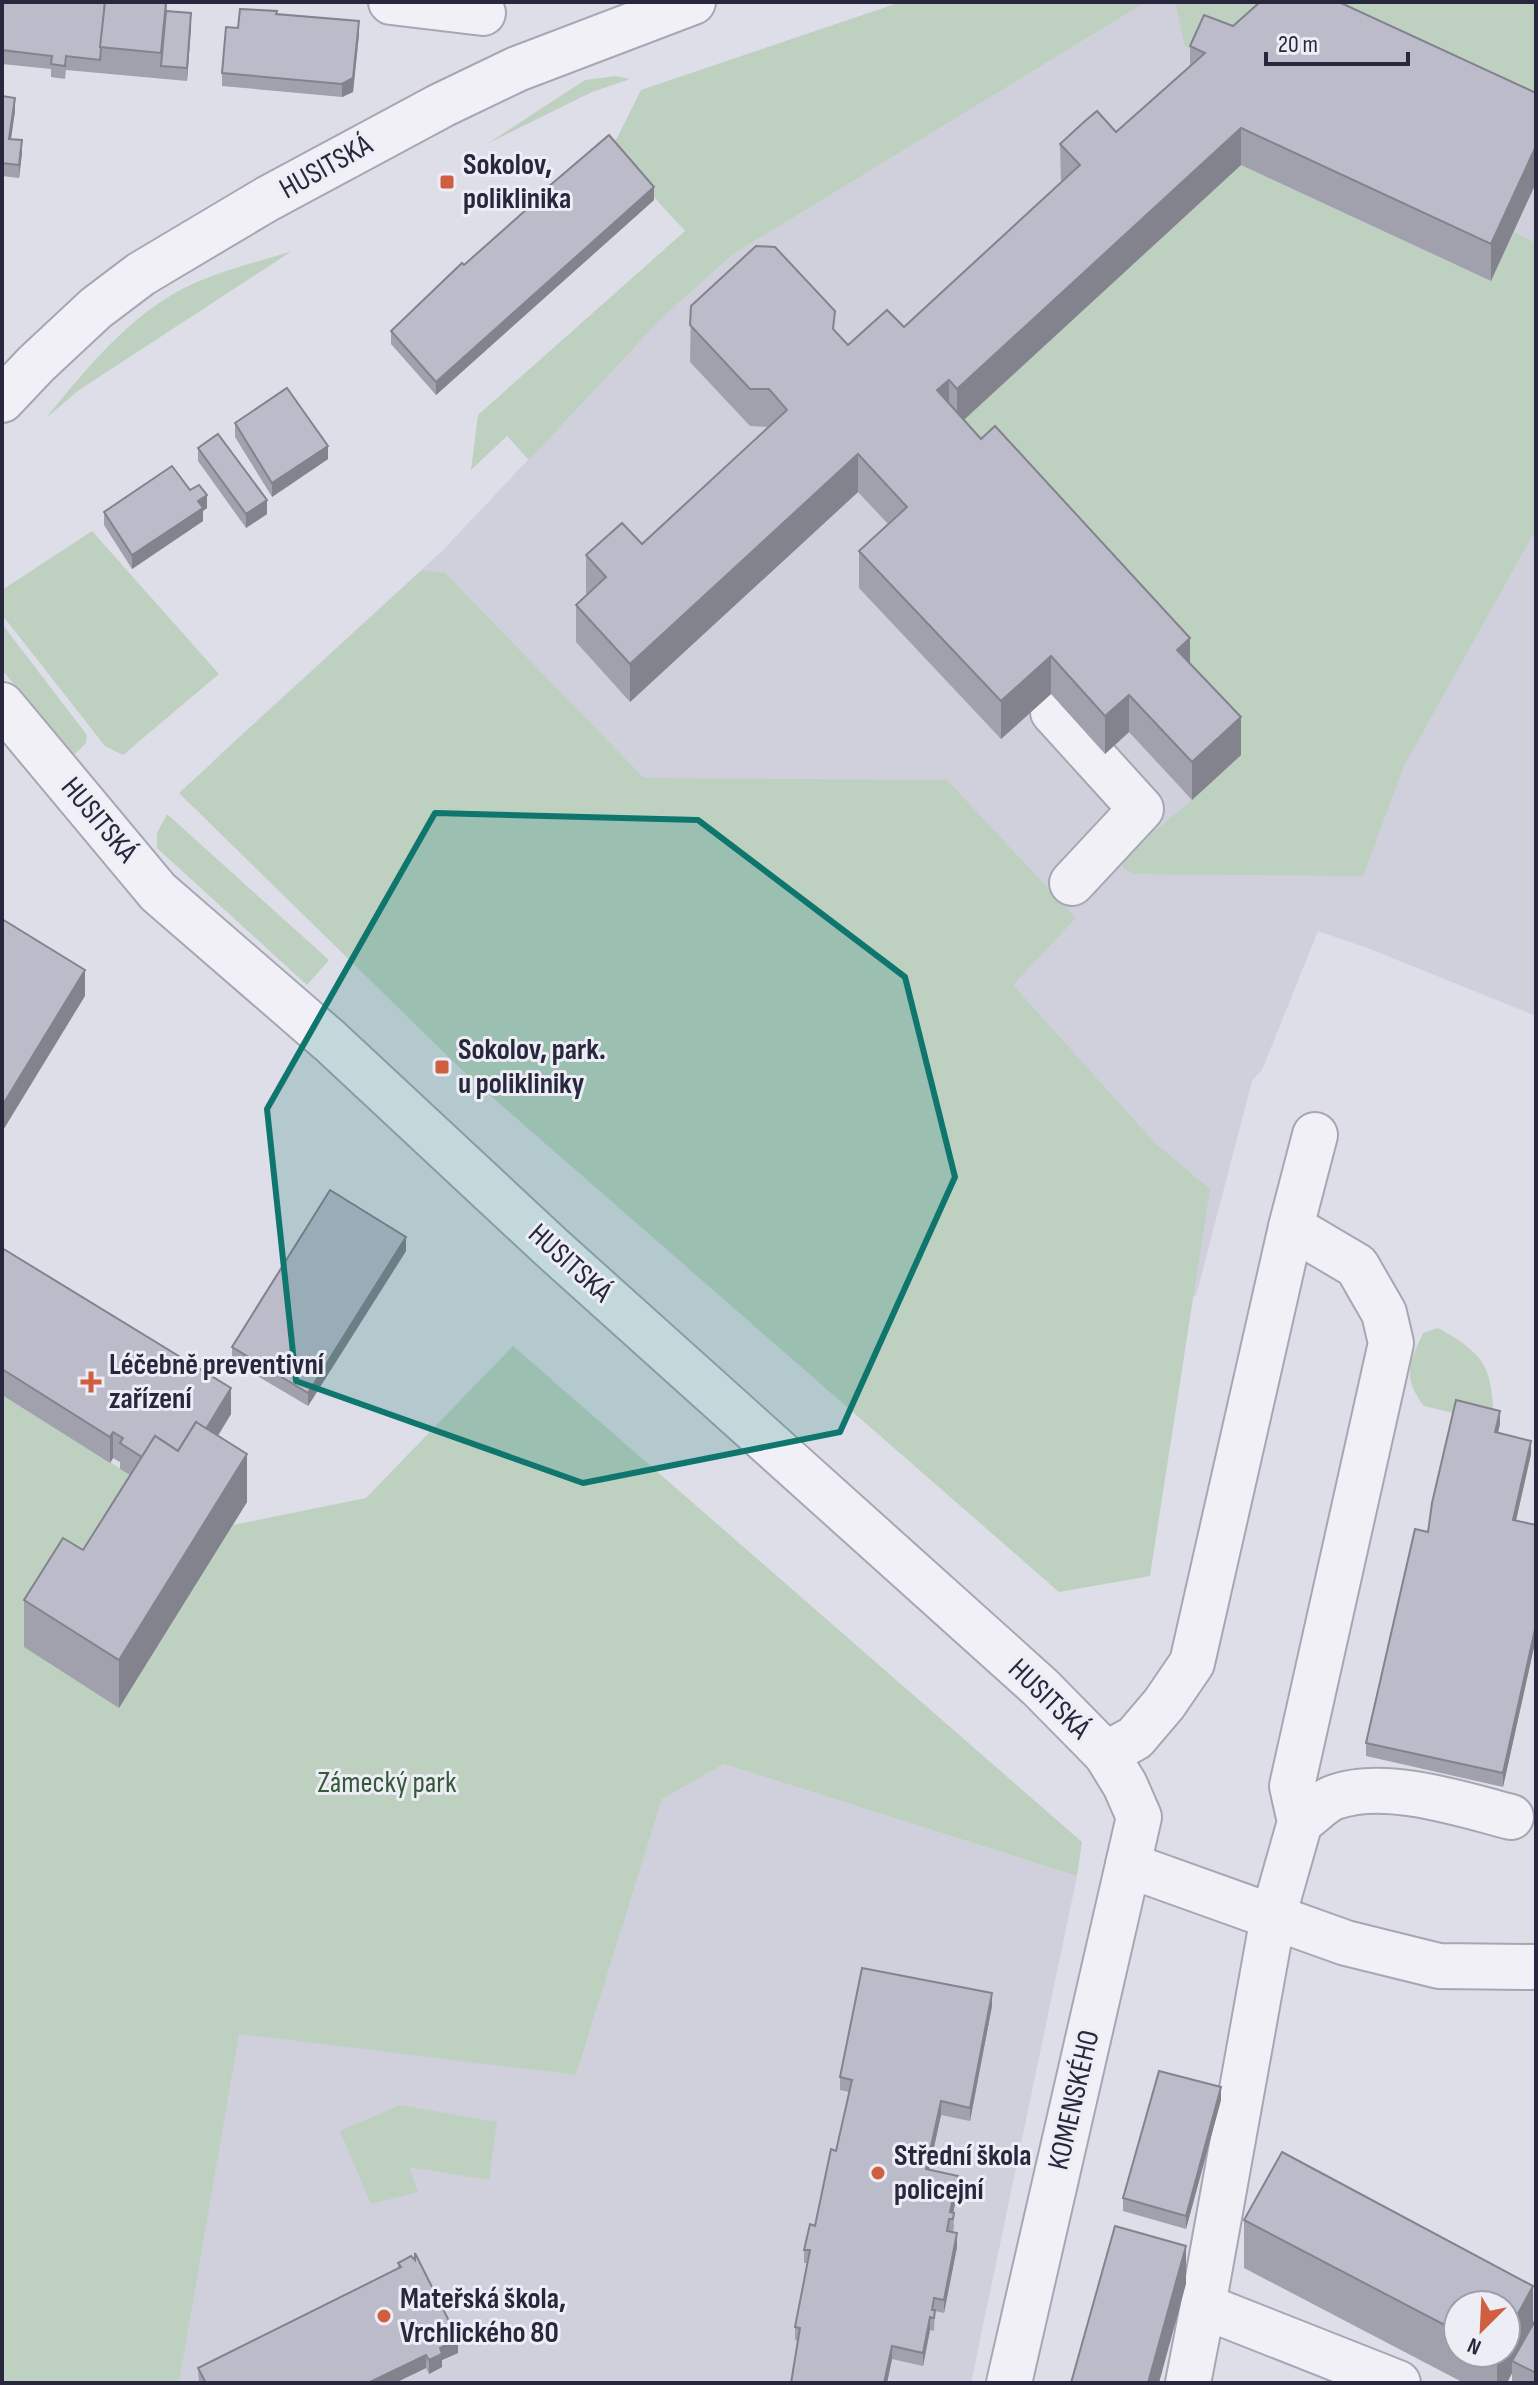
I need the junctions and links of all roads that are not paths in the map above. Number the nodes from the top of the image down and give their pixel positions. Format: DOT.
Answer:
graph roads {
  1 [pos="391,2"];
  2 [pos="693,2"];
  3 [pos="483,13"];
  4 [pos="620,17"];
  5 [pos="2,400"];
  6 [pos="2,705"];
  7 [pos="1053,712"];
  8 [pos="1072,883"];
  9 [pos="1315,1135"];
  10 [pos="1291,1227"];
  11 [pos="1106,1754"];
  12 [pos="1139,1817"];
  13 [pos="1511,1817"];
  14 [pos="1300,1822"];
  15 [pos="1128,1865"];
  16 [pos="1273,1917"];
  17 [pos="1536,1967"];
  18 [pos="1203,2306"];
  19 [pos="1009,2383"];
  20 [pos="1188,2383"];
  21 [pos="1398,2383"];
  1 -- 3 [label="street"];
  2 -- 4 [label="street, HUSITSKÁ"];
  4 -- 5 [label="street, HUSITSKÁ"];
  6 -- 11 [label="street, HUSITSKÁ"];
  7 -- 8 [label="street"];
  9 -- 10 [label="street"];
  10 -- 11 [label="street"];
  10 -- 14 [label="street"];
  11 -- 12 [label="street, HUSITSKÁ"];
  12 -- 15 [label="street, KOMENSKÉHO"];
  13 -- 14 [label="street"];
  14 -- 16 [label="street"];
  15 -- 16 [label="street"];
  15 -- 19 [label="street, KOMENSKÉHO"];
  16 -- 17 [label="street"];
  16 -- 18 [label="street"];
  18 -- 20 [label="street"];
  18 -- 21 [label="street"];
}
